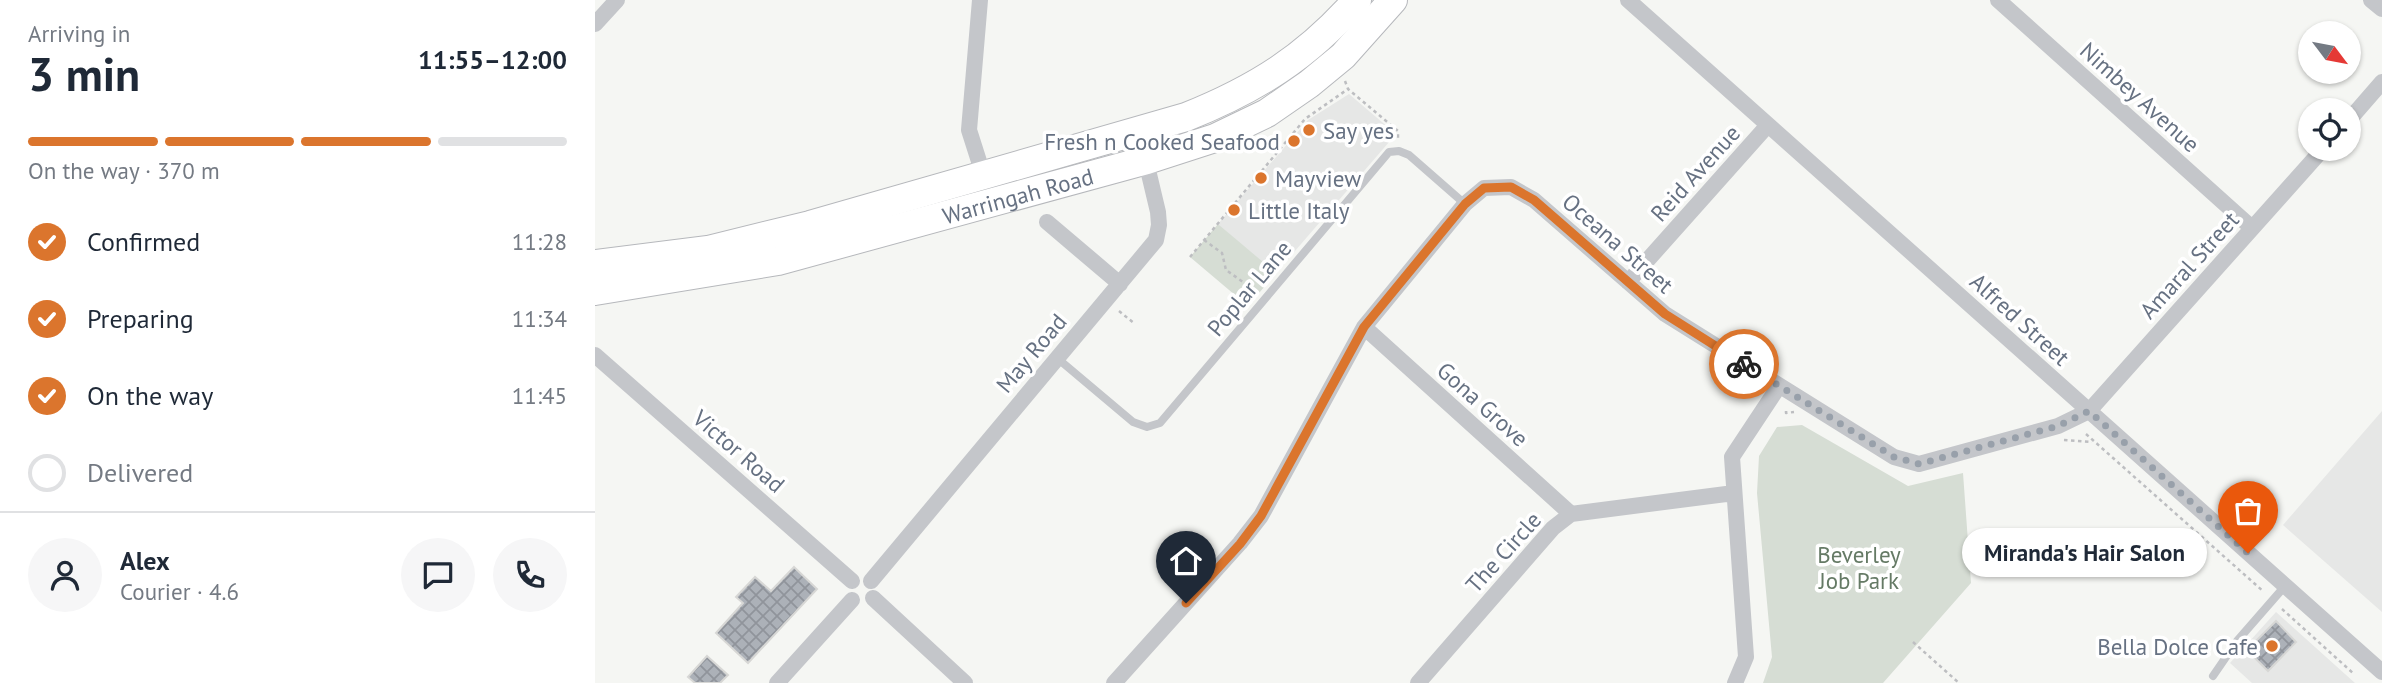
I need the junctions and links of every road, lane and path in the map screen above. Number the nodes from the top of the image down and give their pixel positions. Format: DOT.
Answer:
graph roads {
  1 [pos="617,0"];
  2 [pos="980,0"];
  3 [pos="1357,0"];
  4 [pos="1393,0"];
  5 [pos="1628,0"];
  6 [pos="1998,0"];
  7 [pos="2371,0"];
  8 [pos="2382,9"];
  9 [pos="595,24"];
  10 [pos="1344,80"];
  11 [pos="2382,82"];
  12 [pos="1348,89"];
  13 [pos="2361,106"];
  14 [pos="1768,125"];
  15 [pos="1139,132"];
  16 [pos="1399,151"];
  17 [pos="1147,160"];
  18 [pos="2312,161"];
  19 [pos="987,190"];
  20 [pos="1465,204"];
  21 [pos="1047,222"];
  22 [pos="2252,228"];
  23 [pos="1204,240"];
  24 [pos="1190,257"];
  25 [pos="595,264"];
  26 [pos="1628,282"];
  27 [pos="1120,284"];
  28 [pos="1273,290"];
  29 [pos="595,291"];
  30 [pos="1119,312"];
  31 [pos="1135,324"];
  32 [pos="1364,327"];
  33 [pos="595,355"];
  34 [pos="1056,358"];
  35 [pos="1779,386"];
  36 [pos="2089,411"];
  37 [pos="2086,434"];
  38 [pos="2061,441"];
  39 [pos="2095,442"];
  40 [pos="1734,493"];
  41 [pos="1571,514"];
  42 [pos="852,581"];
  43 [pos="871,581"];
  44 [pos="2285,586"];
  45 [pos="873,598"];
  46 [pos="852,600"];
  47 [pos="2272,600"];
  48 [pos="1913,642"];
  49 [pos="2382,672"];
  50 [pos="2354,674"];
  51 [pos="2213,676"];
  52 [pos="777,683"];
  53 [pos="965,683"];
  54 [pos="1114,683"];
  55 [pos="1418,683"];
  56 [pos="1735,683"];
  57 [pos="1959,683"];
  1 -- 9 [label="street"];
  2 -- 19 [label="street"];
  3 -- 15 [label="highway, Warringah Road"];
  4 -- 17 [label="highway, Warringah Road"];
  5 -- 14 [label="street, Alfred Street"];
  6 -- 22 [label="street, Nimbey Avenue"];
  7 -- 8 [label="street"];
  10 -- 12 [label="path"];
  11 -- 13 [label="street"];
  12 -- 16 [label="path"];
  12 -- 23 [label="path"];
  14 -- 26 [label="street, Reid Avenue"];
  14 -- 36 [label="street, Alfred Street"];
  15 -- 17 [label="street, May Road"];
  15 -- 19 [label="highway, Warringah Road"];
  16 -- 20 [label="lane"];
  16 -- 28 [label="lane, Poplar Lane"];
  17 -- 19 [label="highway, Warringah Road"];
  17 -- 27 [label="street, May Road"];
  18 -- 22 [label="street, Amaral Street"];
  19 -- 25 [label="highway, Warringah Road"];
  19 -- 29 [label="highway, Warringah Road"];
  20 -- 26 [label="street, Oceana Street"];
  20 -- 32 [label="street, Oceana Street"];
  21 -- 27 [label="street"];
  22 -- 36 [label="street, Amaral Street"];
  23 -- 24 [label="path"];
  23 -- 28 [label="path"];
  26 -- 35 [label="street, Oceana Street"];
  27 -- 34 [label="street, May Road"];
  28 -- 34 [label="lane, Poplar Lane"];
  30 -- 31 [label="path"];
  32 -- 41 [label="street, Gona Grove"];
  32 -- 54 [label="street, Oceana Street"];
  33 -- 42 [label="street, Victor Road"];
  34 -- 43 [label="street, May Road"];
  35 -- 36 [label="street, Oceana Street"];
  35 -- 40 [label="street"];
  36 -- 44 [label="street, Alfred Street"];
  37 -- 39 [label="path"];
  38 -- 39 [label="path"];
  39 -- 47 [label="path"];
  40 -- 41 [label="street, The Circle"];
  40 -- 56 [label="street"];
  41 -- 55 [label="street, The Circle"];
  42 -- 43 [label="street"];
  42 -- 46 [label="street"];
  43 -- 45 [label="street"];
  44 -- 47 [label="lane"];
  44 -- 49 [label="street, Alfred Street"];
  45 -- 46 [label="street"];
  45 -- 53 [label="street"];
  46 -- 52 [label="street"];
  47 -- 50 [label="path"];
  47 -- 51 [label="lane"];
  48 -- 57 [label="path"];
}
